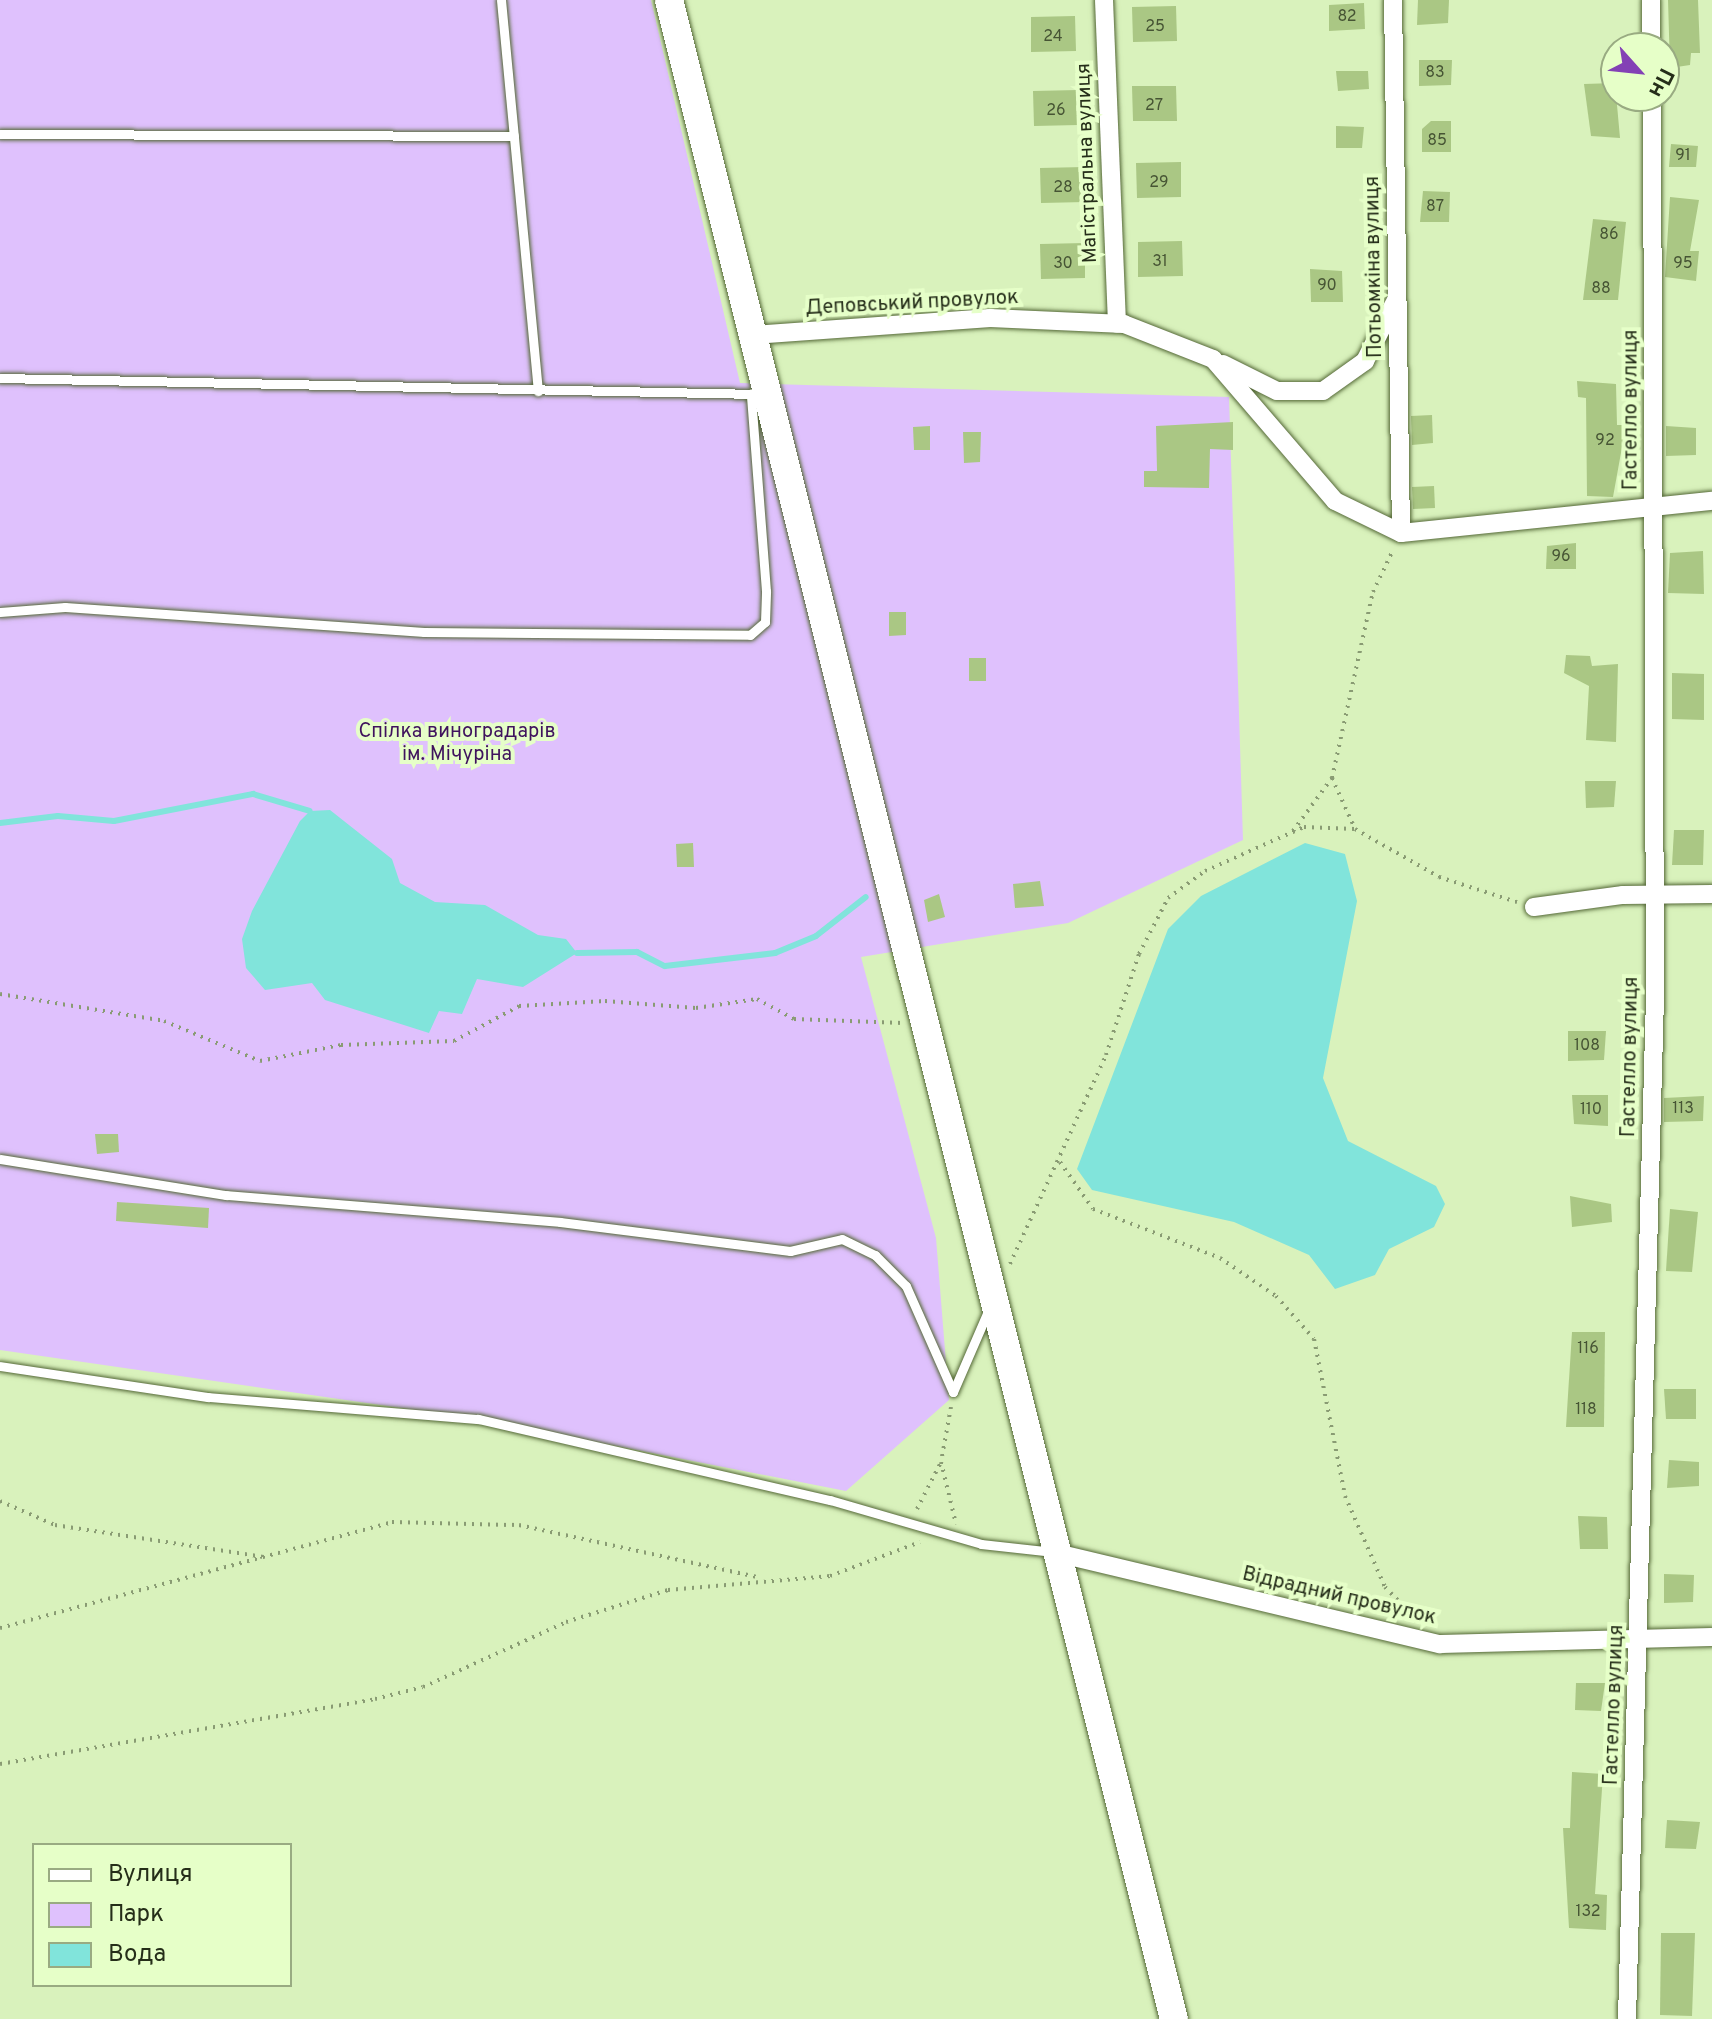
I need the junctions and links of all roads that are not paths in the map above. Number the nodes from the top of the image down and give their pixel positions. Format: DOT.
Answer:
graph roads {
  1 [pos="501,0"];
  2 [pos="669,0"];
  3 [pos="1104,0"];
  4 [pos="1393,0"];
  5 [pos="1651,0"];
  6 [pos="1651,32"];
  7 [pos="1652,112"];
  8 [pos="0,134"];
  9 [pos="514,136"];
  10 [pos="1397,297"];
  11 [pos="1117,324"];
  12 [pos="753,335"];
  13 [pos="1213,359"];
  14 [pos="0,378"];
  15 [pos="538,391"];
  16 [pos="759,394"];
  17 [pos="1712,501"];
  18 [pos="1654,507"];
  19 [pos="1401,533"];
  20 [pos="0,612"];
  21 [pos="1655,894"];
  22 [pos="1712,894"];
  23 [pos="1534,907"];
  24 [pos="0,1159"];
  25 [pos="994,1298"];
  26 [pos="0,1366"];
  27 [pos="1057,1553"];
  28 [pos="1712,1637"];
  29 [pos="1639,1640"];
  30 [pos="1174,2019"];
  31 [pos="1627,2019"];
  1 -- 9 [label="lane"];
  2 -- 12 [label="main road"];
  3 -- 11 [label="street, Магістральна вулиця"];
  4 -- 10 [label="street, Потьомкіна вулиця"];
  5 -- 6 [label="street"];
  7 -- 18 [label="street, Гастелло вулиця"];
  8 -- 9 [label="lane"];
  9 -- 15 [label="lane"];
  10 -- 13 [label="street"];
  10 -- 19 [label="street, Потьомкіна вулиця"];
  11 -- 12 [label="street, Деповський провулок"];
  11 -- 13 [label="street, Деповський провулок"];
  12 -- 16 [label="main road"];
  13 -- 19 [label="street, Деповський провулок"];
  14 -- 15 [label="lane"];
  15 -- 16 [label="lane"];
  16 -- 20 [label="lane"];
  16 -- 25 [label="main road"];
  17 -- 18 [label="street"];
  18 -- 19 [label="street"];
  18 -- 21 [label="street, Гастелло вулиця"];
  21 -- 22 [label="street"];
  21 -- 23 [label="street"];
  21 -- 29 [label="street, Гастелло вулиця"];
  24 -- 25 [label="lane"];
  25 -- 27 [label="main road"];
  26 -- 27 [label="lane"];
  27 -- 29 [label="street, Відрадний провулок"];
  27 -- 30 [label="main road"];
  28 -- 29 [label="street, Відрадний провулок"];
  29 -- 31 [label="street, Гастелло вулиця"];
}
